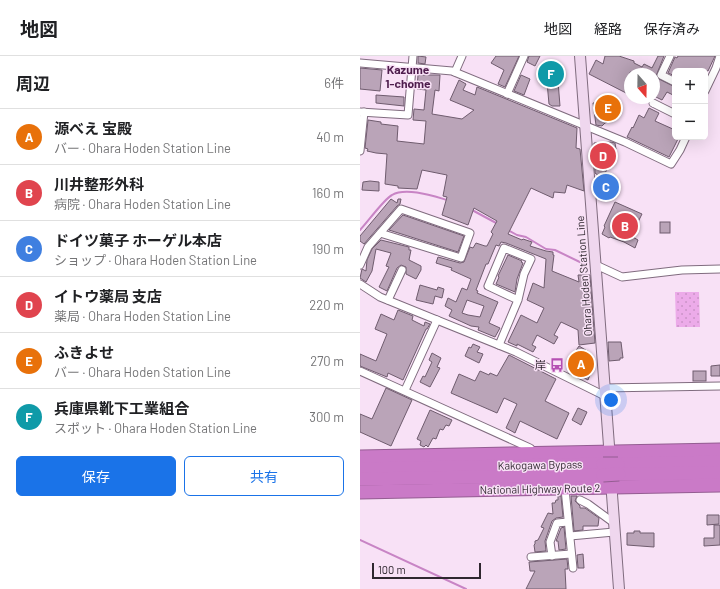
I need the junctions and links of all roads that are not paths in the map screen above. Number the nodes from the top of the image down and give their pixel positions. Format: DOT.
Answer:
graph roads {
  1 [pos="413,56"];
  2 [pos="462,56"];
  3 [pos="524,56"];
  4 [pos="580,56"];
  5 [pos="670,56"];
  6 [pos="720,56"];
  7 [pos="364,61"];
  8 [pos="412,67"];
  9 [pos="455,72"];
  10 [pos="672,80"];
  11 [pos="708,85"];
  12 [pos="507,94"];
  13 [pos="666,100"];
  14 [pos="655,104"];
  15 [pos="663,108"];
  16 [pos="362,112"];
  17 [pos="672,112"];
  18 [pos="585,126"];
  19 [pos="685,140"];
  20 [pos="360,151"];
  21 [pos="380,233"];
  22 [pos="360,265"];
  23 [pos="596,265"];
  24 [pos="720,269"];
  25 [pos="402,270"];
  26 [pos="360,284"];
  27 [pos="388,300"];
  28 [pos="518,300"];
  29 [pos="437,320"];
  30 [pos="499,345"];
  31 [pos="360,371"];
  32 [pos="720,386"];
  33 [pos="406,388"];
  34 [pos="604,392"];
  35 [pos="720,450"];
  36 [pos="609,452"];
  37 [pos="536,454"];
  38 [pos="360,457"];
  39 [pos="720,462"];
  40 [pos="360,469"];
  41 [pos="618,469"];
  42 [pos="603,470"];
  43 [pos="720,473"];
  44 [pos="360,479"];
  45 [pos="720,485"];
  46 [pos="611,488"];
  47 [pos="565,489"];
  48 [pos="360,492"];
  49 [pos="580,500"];
  50 [pos="568,522"];
  51 [pos="614,528"];
  52 [pos="570,536"];
  53 [pos="572,554"];
  54 [pos="552,556"];
  55 [pos="531,557"];
  56 [pos="573,568"];
  57 [pos="619,589"];
  1 -- 8 [label="street"];
  2 -- 9 [label="street"];
  3 -- 12 [label="street"];
  4 -- 18 [label="main road, Ohara Hoden Station Line"];
  5 -- 10 [label="street"];
  6 -- 11 [label="street"];
  7 -- 8 [label="street"];
  8 -- 9 [label="street"];
  8 -- 16 [label="street"];
  9 -- 12 [label="street"];
  12 -- 18 [label="street"];
  13 -- 15 [label="street"];
  14 -- 15 [label="street"];
  15 -- 17 [label="street"];
  16 -- 20 [label="street"];
  18 -- 19 [label="street"];
  18 -- 23 [label="main road, Ohara Hoden Station Line"];
  21 -- 21 [label="street"];
  21 -- 22 [label="street"];
  23 -- 24 [label="street"];
  23 -- 34 [label="main road, Ohara Hoden Station Line"];
  25 -- 27 [label="street"];
  26 -- 27 [label="street"];
  27 -- 29 [label="street"];
  28 -- 28 [label="street"];
  28 -- 30 [label="street"];
  29 -- 30 [label="street"];
  29 -- 33 [label="street"];
  30 -- 34 [label="street"];
  31 -- 37 [label="street"];
  32 -- 34 [label="street"];
  34 -- 36 [label="main road, Ohara Hoden Station Line"];
  35 -- 36 [label="highway"];
  36 -- 37 [label="highway"];
  36 -- 46 [label="main road, Ohara Hoden Station Line"];
  37 -- 38 [label="highway"];
  39 -- 41 [label="highway, Kakogawa Bypass"];
  40 -- 42 [label="highway, Kakogawa Bypass"];
  41 -- 42 [label="highway, Kakogawa Bypass, bridge"];
  41 -- 43 [label="highway, Kakogawa Bypass"];
  42 -- 44 [label="highway, Kakogawa Bypass"];
  45 -- 46 [label="highway, National Highway Route 2"];
  46 -- 47 [label="highway, National Highway Route 2"];
  46 -- 51 [label="main road, Ohara Hoden Station Line"];
  47 -- 48 [label="highway, National Highway Route 2"];
  47 -- 50 [label="street"];
  49 -- 51 [label="street"];
  50 -- 52 [label="street"];
  50 -- 54 [label="street"];
  51 -- 52 [label="street"];
  51 -- 57 [label="main road, Ohara Hoden Station Line"];
  52 -- 53 [label="street"];
  53 -- 54 [label="street"];
  53 -- 56 [label="street"];
  54 -- 55 [label="street"];
}
